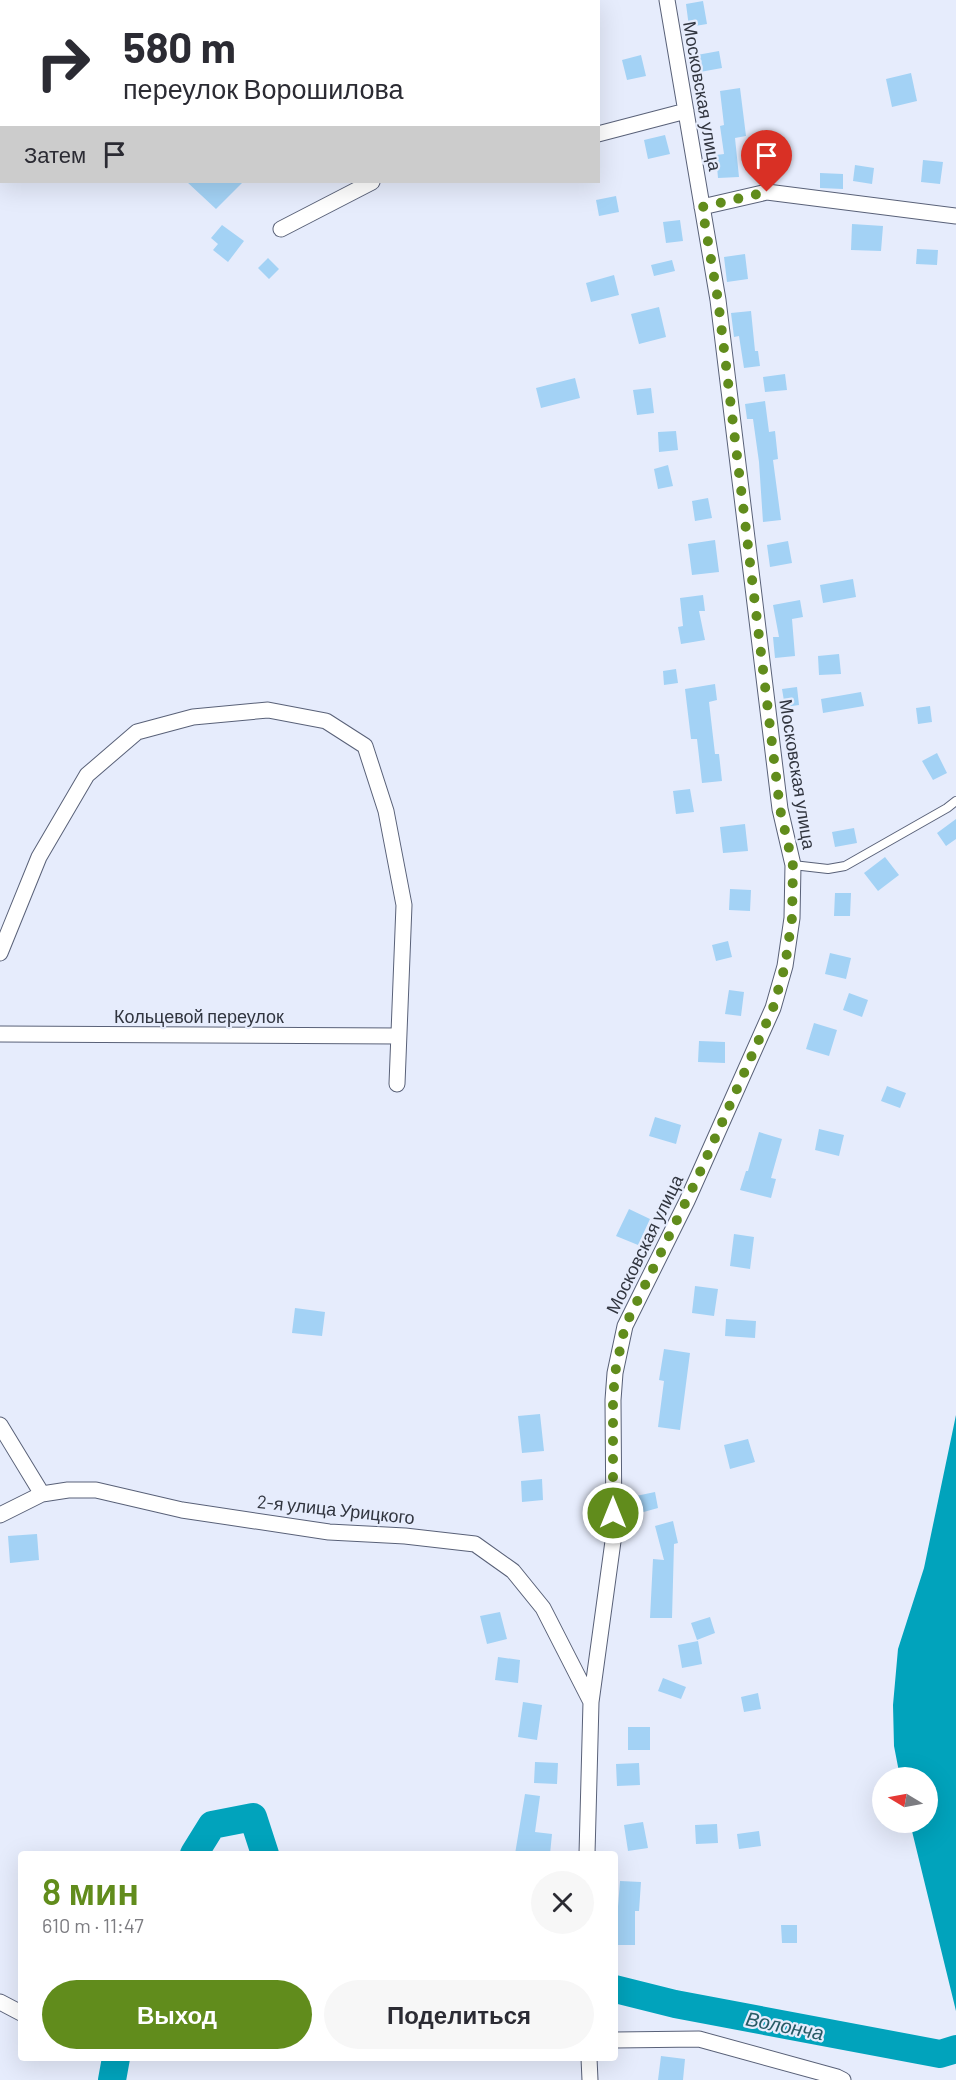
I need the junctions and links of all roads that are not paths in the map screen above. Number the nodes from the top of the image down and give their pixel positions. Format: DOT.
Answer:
graph roads {
  1 [pos="667,0"];
  2 [pos="686,111"];
  3 [pos="600,133"];
  4 [pos="370,183"];
  5 [pos="702,207"];
  6 [pos="956,216"];
  7 [pos="281,229"];
  8 [pos="956,801"];
  9 [pos="793,866"];
  10 [pos="0,953"];
  11 [pos="0,1034"];
  12 [pos="398,1036"];
  13 [pos="397,1084"];
  14 [pos="0,1425"];
  15 [pos="42,1494"];
  16 [pos="0,1515"];
  17 [pos="591,1702"];
  18 [pos="587,1851"];
  19 [pos="0,2002"];
  20 [pos="18,2011"];
  21 [pos="618,2040"];
  22 [pos="589,2061"];
  23 [pos="590,2080"];
  24 [pos="843,2080"];
  1 -- 2 [label="street, Московская улица"];
  2 -- 3 [label="street"];
  2 -- 5 [label="street, Московская улица"];
  4 -- 7 [label="street"];
  5 -- 6 [label="street"];
  5 -- 9 [label="street, Московская улица"];
  8 -- 9 [label="lane"];
  9 -- 17 [label="street, Московская улица"];
  10 -- 12 [label="street"];
  11 -- 12 [label="street, Кольцевой переулок"];
  12 -- 13 [label="street"];
  14 -- 15 [label="street"];
  15 -- 16 [label="street, 2-я улица Урицкого"];
  15 -- 17 [label="street, 2-я улица Урицкого"];
  17 -- 18 [label="street, Московская улица"];
  19 -- 20 [label="street"];
  21 -- 24 [label="street"];
  22 -- 23 [label="street"];
}
